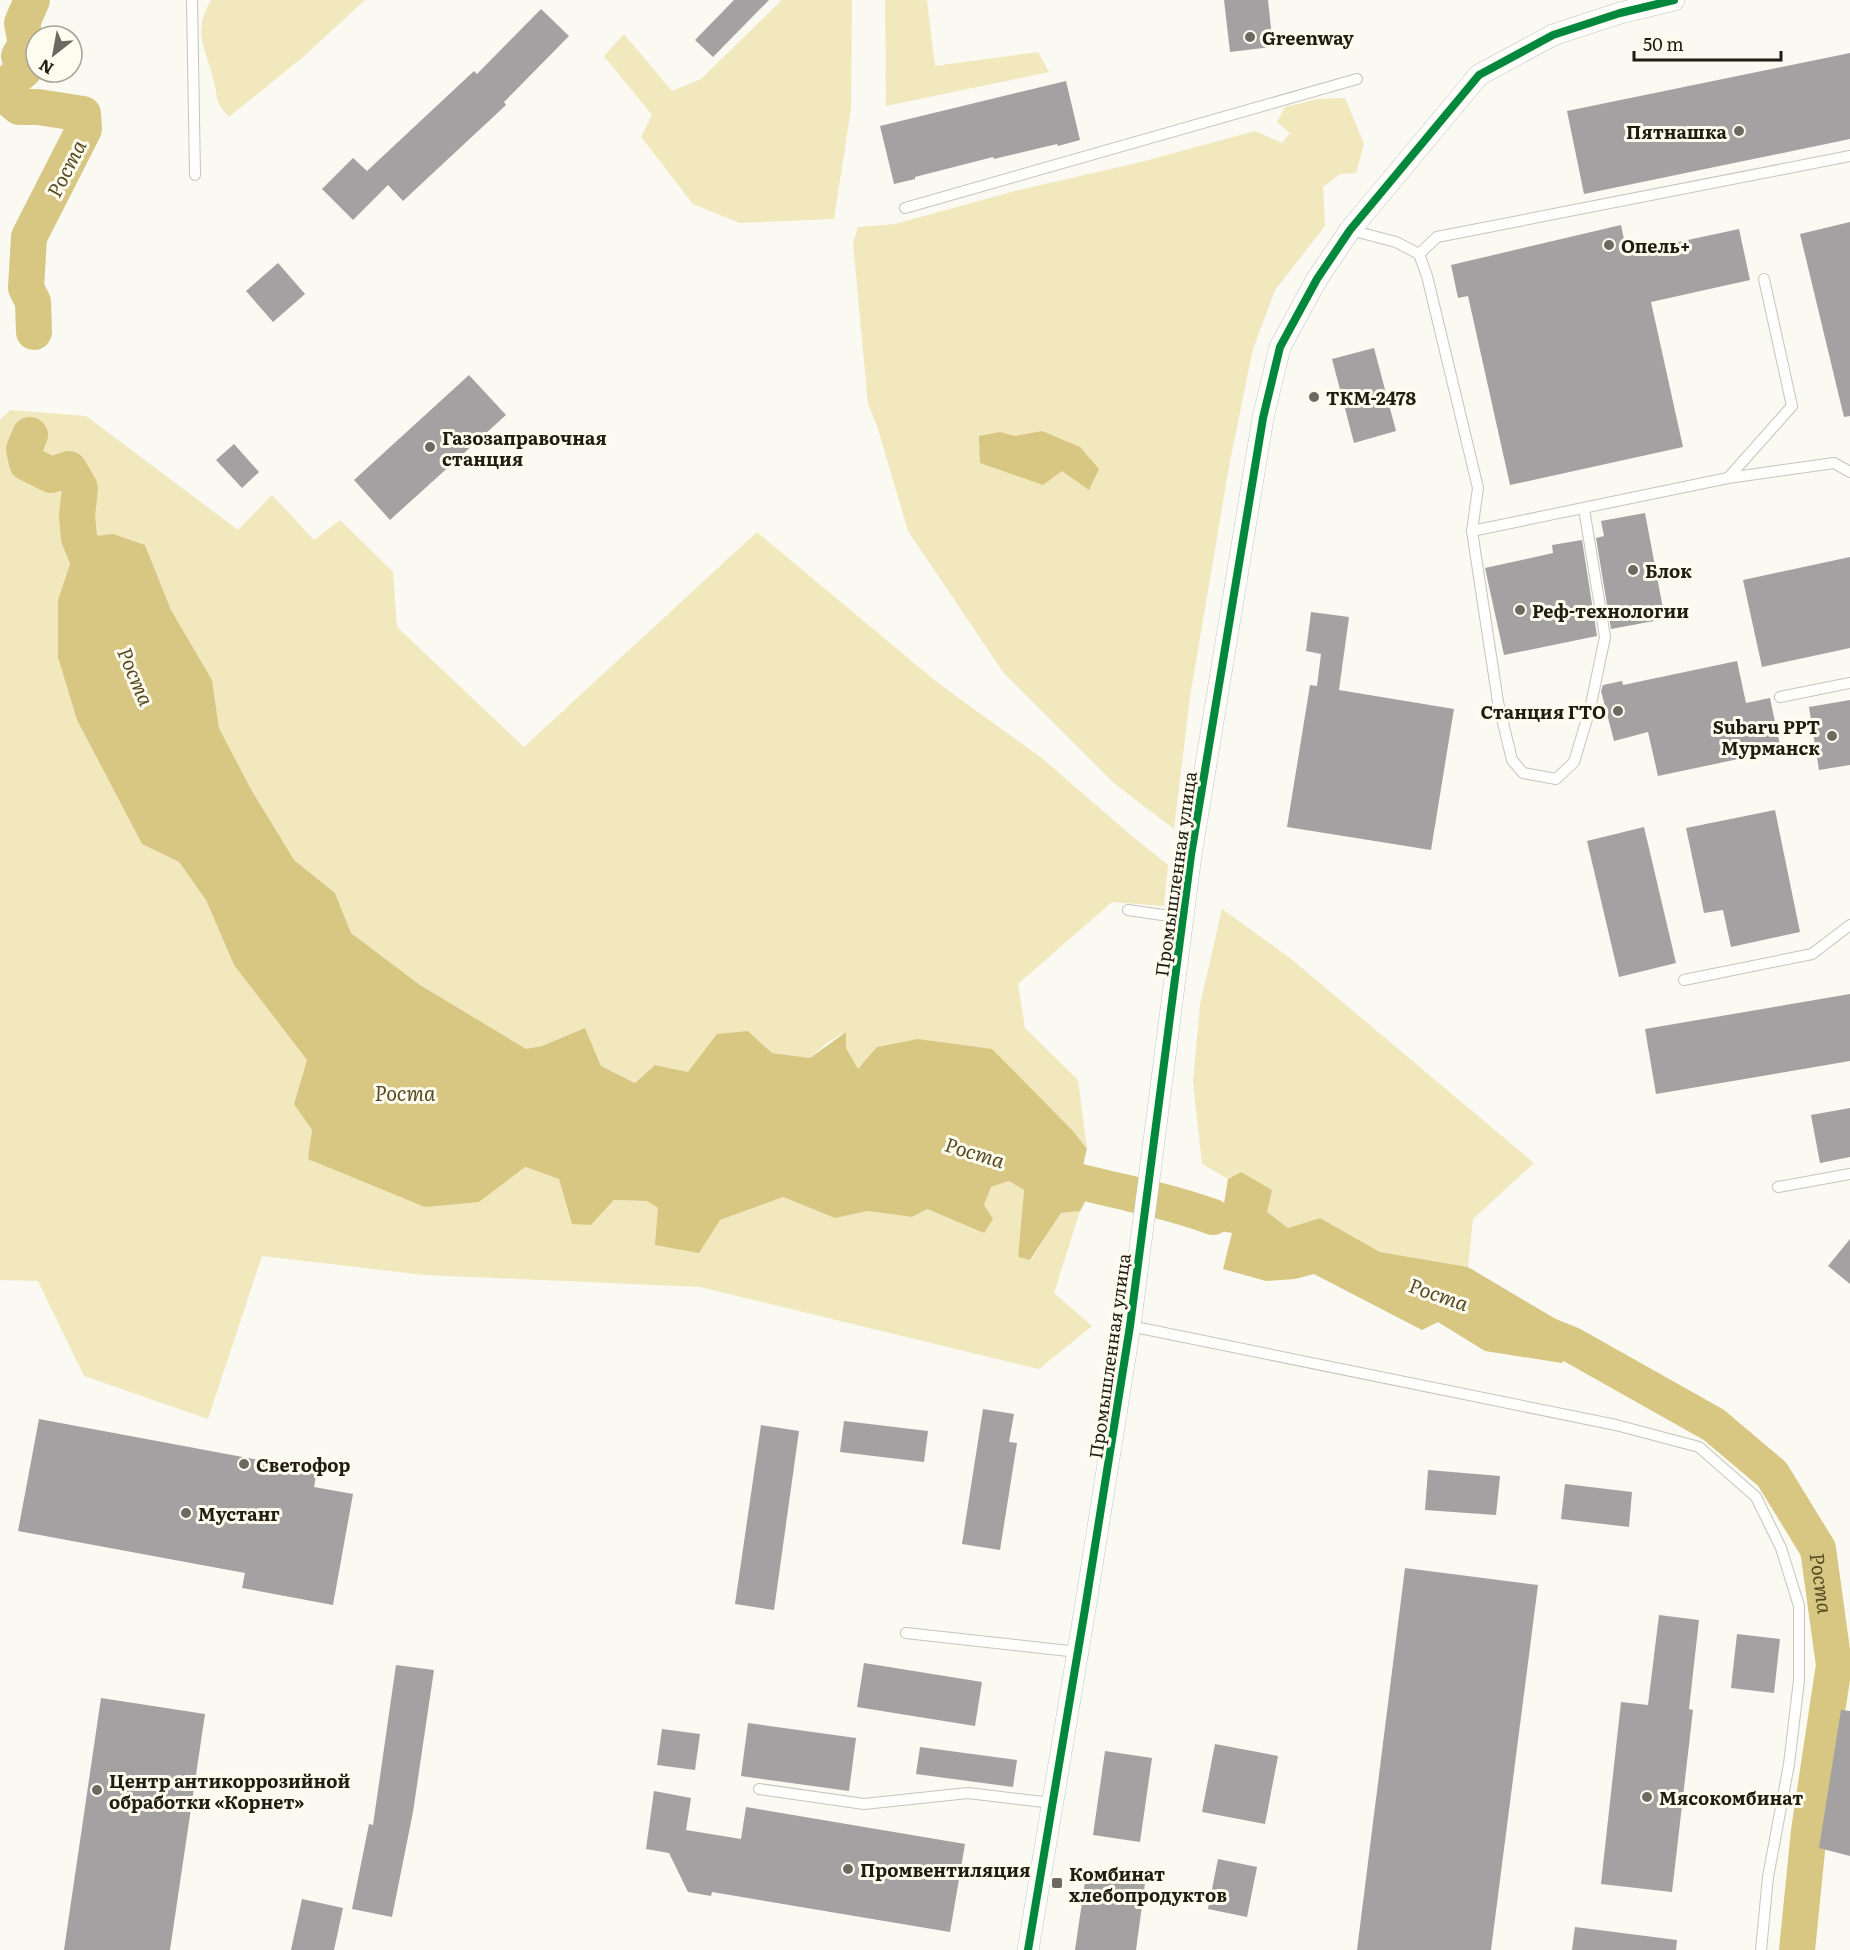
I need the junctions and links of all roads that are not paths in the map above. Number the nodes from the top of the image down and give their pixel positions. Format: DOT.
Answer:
graph roads {
  1 [pos="192,0"];
  2 [pos="1674,0"];
  3 [pos="1357,79"];
  4 [pos="1850,156"];
  5 [pos="195,175"];
  6 [pos="905,208"];
  7 [pos="1350,230"];
  8 [pos="1419,254"];
  9 [pos="1764,279"];
  10 [pos="1850,471"];
  11 [pos="1728,478"];
  12 [pos="1584,509"];
  13 [pos="1472,531"];
  14 [pos="1850,683"];
  15 [pos="1780,697"];
  16 [pos="1128,910"];
  17 [pos="1183,918"];
  18 [pos="1850,926"];
  19 [pos="1684,980"];
  20 [pos="1850,1174"];
  21 [pos="1778,1187"];
  22 [pos="1130,1326"];
  23 [pos="906,1632"];
  24 [pos="1078,1652"];
  25 [pos="759,1790"];
  26 [pos="1052,1803"];
  27 [pos="1028,1950"];
  28 [pos="1761,1950"];
  1 -- 5 [label="lane"];
  2 -- 7 [label="street, Промышленная улица"];
  3 -- 6 [label="lane"];
  4 -- 8 [label="lane"];
  7 -- 8 [label="lane"];
  7 -- 17 [label="street, Промышленная улица"];
  8 -- 13 [label="lane"];
  9 -- 11 [label="lane"];
  10 -- 11 [label="lane"];
  11 -- 12 [label="lane"];
  12 -- 13 [label="lane"];
  12 -- 13 [label="lane"];
  14 -- 15 [label="lane"];
  16 -- 17 [label="lane"];
  17 -- 22 [label="street, Промышленная улица"];
  18 -- 19 [label="lane"];
  20 -- 21 [label="lane"];
  22 -- 24 [label="street, Промышленная улица"];
  22 -- 28 [label="lane"];
  23 -- 24 [label="lane"];
  24 -- 26 [label="street, Промышленная улица"];
  25 -- 26 [label="lane"];
  26 -- 27 [label="street, Промышленная улица"];
}
